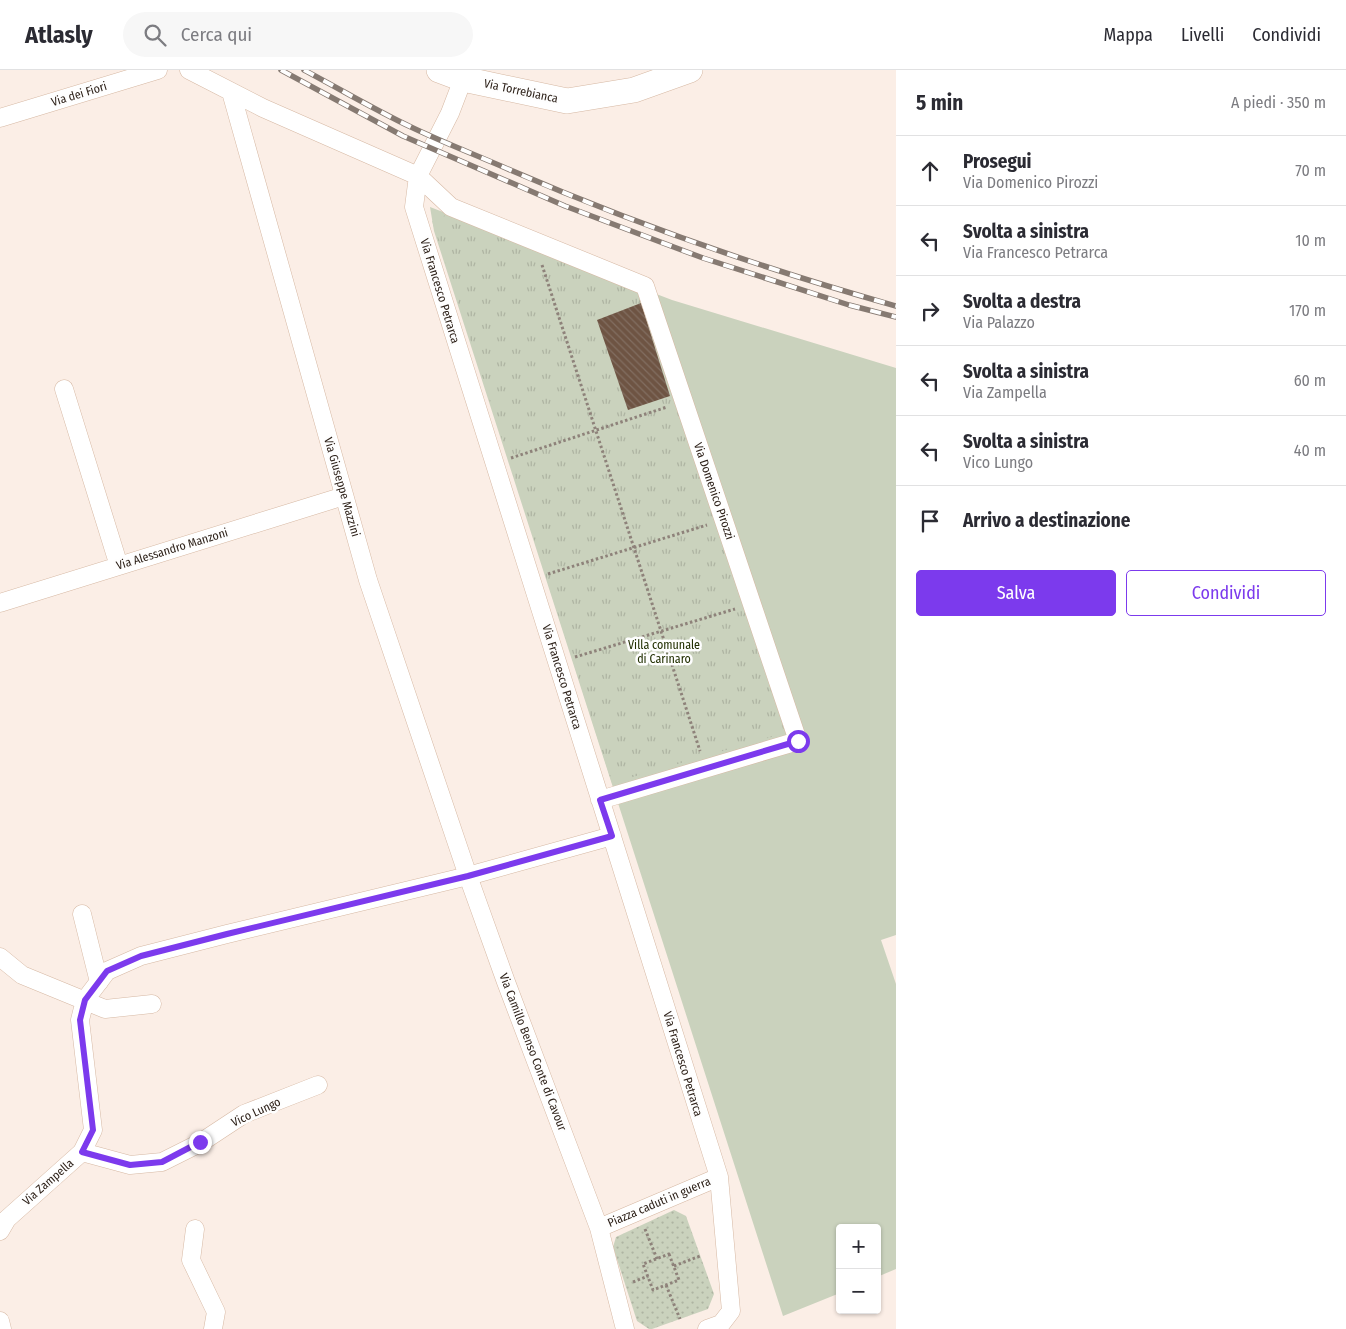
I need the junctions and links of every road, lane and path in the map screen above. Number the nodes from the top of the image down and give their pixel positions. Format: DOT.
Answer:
graph roads {
  1 [pos="158,70"];
  2 [pos="189,70"];
  3 [pos="690,70"];
  4 [pos="447,73"];
  5 [pos="231,92"];
  6 [pos="0,118"];
  7 [pos="418,176"];
  8 [pos="534,240"];
  9 [pos="64,389"];
  10 [pos="684,401"];
  11 [pos="596,430"];
  12 [pos="495,464"];
  13 [pos="344,496"];
  14 [pos="724,520"];
  15 [pos="634,548"];
  16 [pos="119,566"];
  17 [pos="531,579"];
  18 [pos="0,603"];
  19 [pos="752,604"];
  20 [pos="661,631"];
  21 [pos="557,663"];
  22 [pos="706,768"];
  23 [pos="600,800"];
  24 [pos="612,836"];
  25 [pos="468,876"];
  26 [pos="82,914"];
  27 [pos="0,956"];
  28 [pos="98,984"];
  29 [pos="85,1000"];
  30 [pos="152,1004"];
  31 [pos="318,1085"];
  32 [pos="82,1152"];
  33 [pos="719,1177"];
  34 [pos="643,1224"];
  35 [pos="599,1228"];
  36 [pos="195,1229"];
  37 [pos="0,1231"];
  38 [pos="700,1256"];
  39 [pos="656,1259"];
  40 [pos="674,1266"];
  41 [pos="648,1276"];
  42 [pos="666,1284"];
  43 [pos="625,1285"];
  44 [pos="680,1319"];
  45 [pos="0,1321"];
  46 [pos="2,1329"];
  47 [pos="213,1329"];
  48 [pos="625,1329"];
  49 [pos="708,1329"];
  1 -- 6 [label="street, Via dei Fiori"];
  2 -- 5 [label="street, Via Domenico Pirozzi"];
  3 -- 4 [label="main road, Via Torrebianca"];
  4 -- 7 [label="street, Via Francesco Petrarca"];
  5 -- 7 [label="street, Via Domenico Pirozzi"];
  5 -- 13 [label="street, Via Giuseppe Mazzini"];
  7 -- 8 [label="street, Via Domenico Pirozzi"];
  7 -- 12 [label="street, Via Francesco Petrarca"];
  8 -- 10 [label="street, Via Domenico Pirozzi"];
  8 -- 11 [label="path"];
  9 -- 16 [label="street"];
  10 -- 11 [label="path"];
  10 -- 14 [label="street, Via Domenico Pirozzi"];
  11 -- 12 [label="path"];
  11 -- 15 [label="path"];
  12 -- 17 [label="street, Via Francesco Petrarca"];
  13 -- 16 [label="street, Via Alessandro Manzoni"];
  13 -- 25 [label="street, Via Giuseppe Mazzini"];
  14 -- 15 [label="path"];
  14 -- 19 [label="street, Via Domenico Pirozzi"];
  15 -- 17 [label="path"];
  15 -- 20 [label="path"];
  16 -- 18 [label="street, Via Alessandro Manzoni"];
  17 -- 21 [label="street, Via Francesco Petrarca"];
  19 -- 20 [label="path"];
  19 -- 22 [label="street, Via Domenico Pirozzi"];
  20 -- 21 [label="path"];
  20 -- 22 [label="path"];
  21 -- 23 [label="street, Via Francesco Petrarca"];
  22 -- 23 [label="street, Via Domenico Pirozzi"];
  23 -- 24 [label="street, Via Francesco Petrarca"];
  24 -- 25 [label="street, Via Zampella"];
  24 -- 33 [label="street, Via Francesco Petrarca"];
  25 -- 28 [label="street, Via Zampella"];
  25 -- 35 [label="street, Via Camillo Benso Conte di Cavour"];
  26 -- 28 [label="street"];
  27 -- 29 [label="street"];
  28 -- 29 [label="street, Via Zampella"];
  29 -- 30 [label="street"];
  29 -- 32 [label="street, Via Zampella"];
  31 -- 32 [label="street, Vico Lungo"];
  32 -- 37 [label="street, Via Zampella"];
  33 -- 35 [label="street, Piazza caduti in guerra"];
  33 -- 49 [label="street, Piazza caduti in guerra"];
  34 -- 39 [label="path"];
  35 -- 48 [label="street, Piazza caduti in guerra"];
  36 -- 47 [label="street"];
  38 -- 40 [label="path"];
  39 -- 40 [label="path"];
  39 -- 41 [label="path"];
  40 -- 42 [label="path"];
  41 -- 42 [label="path"];
  41 -- 43 [label="path"];
  42 -- 44 [label="path"];
  45 -- 46 [label="street"];
}
